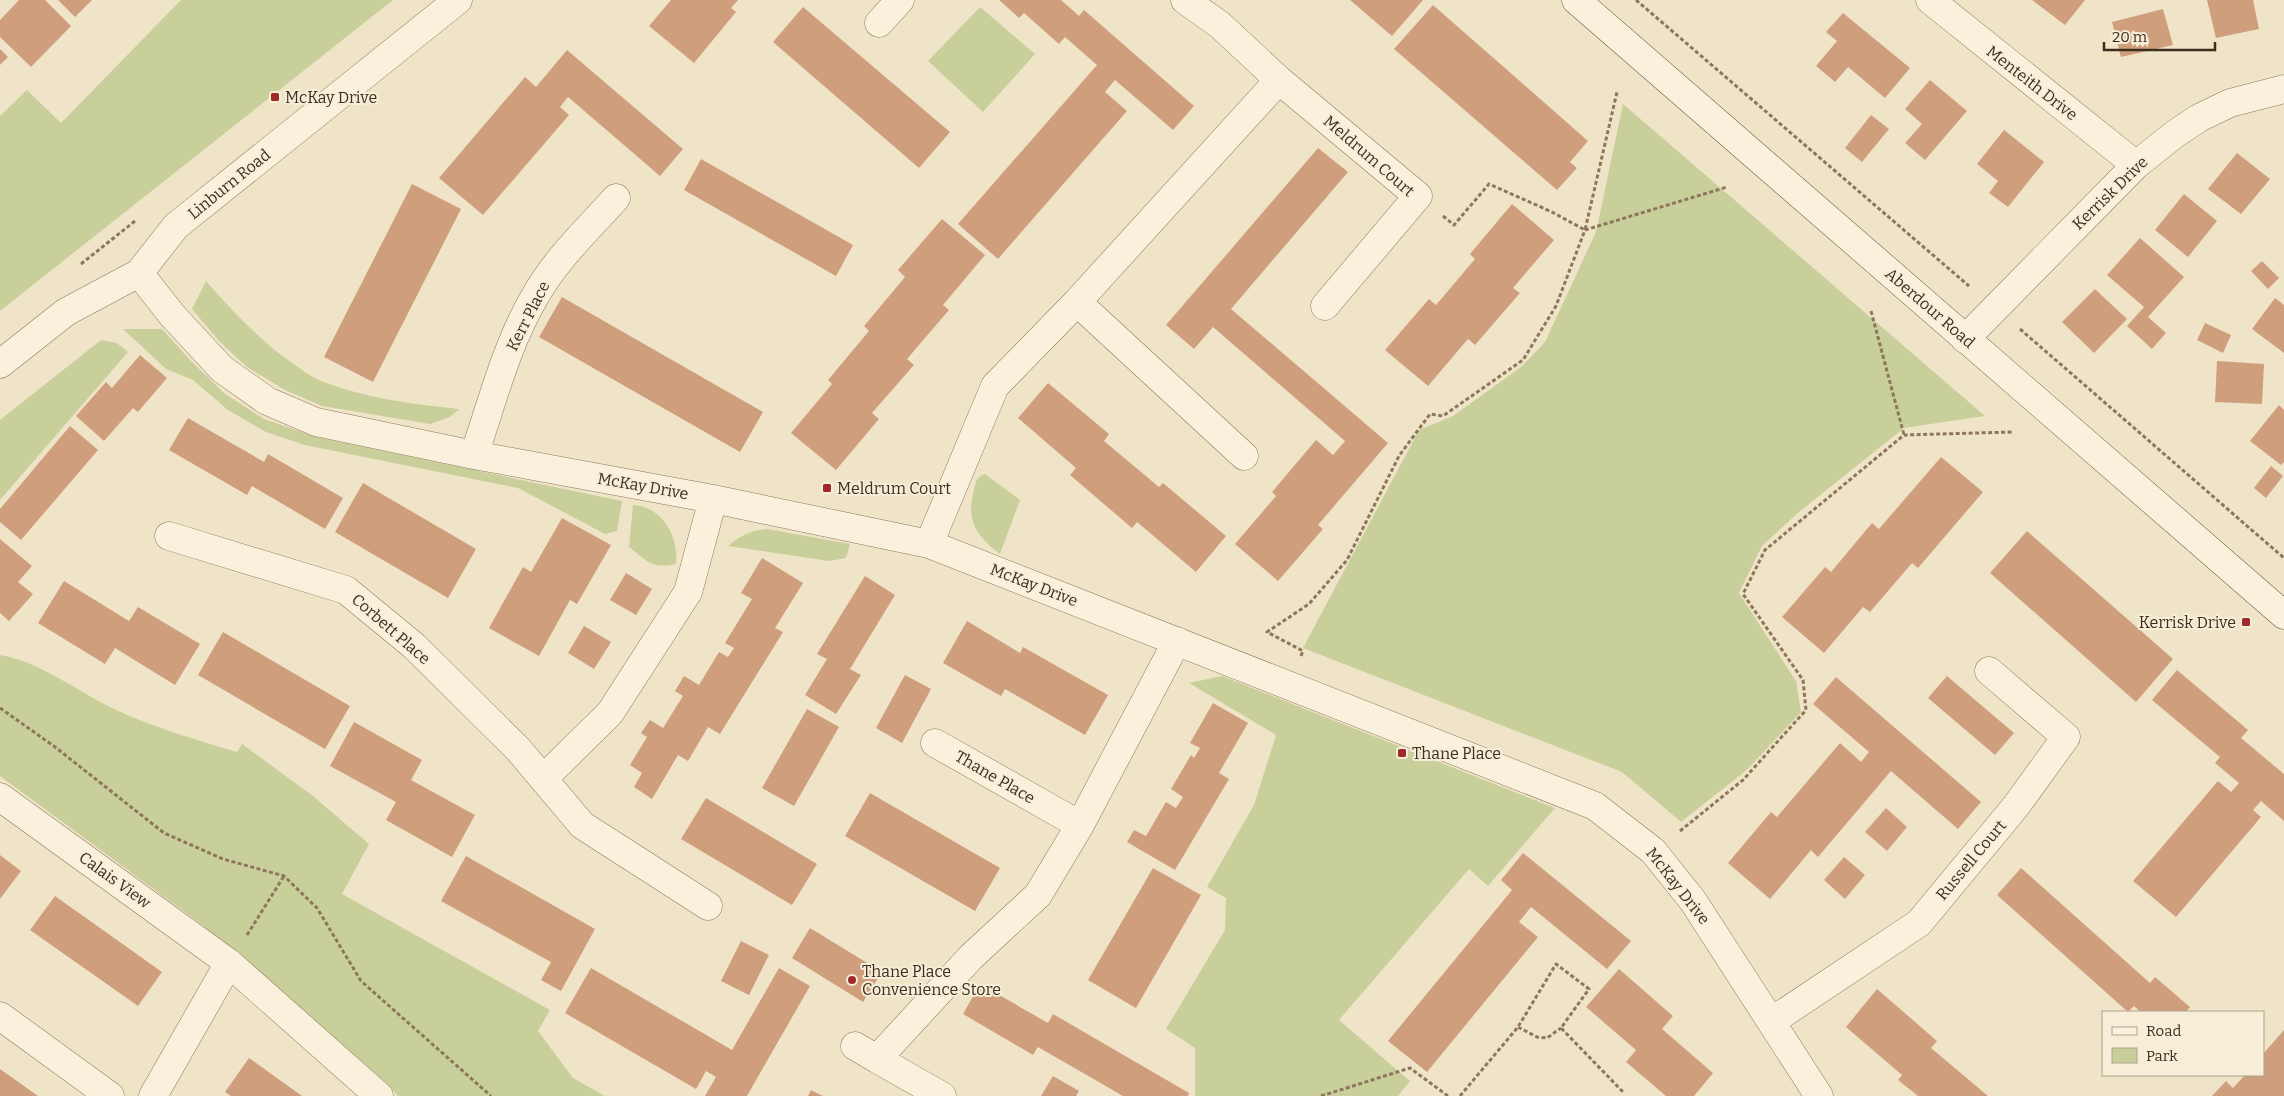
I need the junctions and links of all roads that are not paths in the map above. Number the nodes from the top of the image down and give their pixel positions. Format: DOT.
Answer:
graph roads {
  1 [pos="458,0"];
  2 [pos="900,0"];
  3 [pos="1185,0"];
  4 [pos="1576,0"];
  5 [pos="1930,0"];
  6 [pos="879,23"];
  7 [pos="1279,80"];
  8 [pos="2284,89"];
  9 [pos="2136,165"];
  10 [pos="616,198"];
  11 [pos="139,273"];
  12 [pos="1077,302"];
  13 [pos="1325,306"];
  14 [pos="1965,339"];
  15 [pos="0,364"];
  16 [pos="474,455"];
  17 [pos="1244,456"];
  18 [pos="713,499"];
  19 [pos="169,536"];
  20 [pos="929,544"];
  21 [pos="2284,615"];
  22 [pos="1177,641"];
  23 [pos="1989,671"];
  24 [pos="935,743"];
  25 [pos="543,779"];
  26 [pos="0,797"];
  27 [pos="1080,825"];
  28 [pos="708,906"];
  29 [pos="229,963"];
  30 [pos="0,1016"];
  31 [pos="1772,1021"];
  32 [pos="110,1096"];
  33 [pos="153,1096"];
  34 [pos="379,1096"];
  35 [pos="942,1096"];
  36 [pos="1820,1096"];
  1 -- 11 [label="street, Linburn Road"];
  2 -- 6 [label="street"];
  3 -- 7 [label="street, Meldrum Court"];
  4 -- 14 [label="street, Aberdour Road"];
  5 -- 9 [label="street, Menteith Drive"];
  7 -- 12 [label="street"];
  7 -- 13 [label="street, Meldrum Court"];
  8 -- 9 [label="street, Kerrisk Drive"];
  9 -- 14 [label="street, Kerrisk Drive"];
  10 -- 16 [label="street, Kerr Place"];
  11 -- 15 [label="street, Linburn Road"];
  11 -- 16 [label="street, McKay Drive"];
  12 -- 17 [label="street"];
  12 -- 20 [label="street"];
  14 -- 21 [label="street, Aberdour Road"];
  16 -- 18 [label="street, McKay Drive"];
  18 -- 20 [label="street, McKay Drive"];
  18 -- 25 [label="street"];
  19 -- 25 [label="street, Corbett Place"];
  20 -- 22 [label="street, McKay Drive"];
  22 -- 27 [label="street"];
  22 -- 31 [label="street, McKay Drive"];
  23 -- 31 [label="street, Russell Court"];
  24 -- 27 [label="street, Thane Place"];
  25 -- 28 [label="street, Corbett Place"];
  26 -- 29 [label="street, Calais View"];
  27 -- 35 [label="street"];
  29 -- 33 [label="street"];
  29 -- 34 [label="street, Calais View"];
  30 -- 32 [label="street"];
  31 -- 36 [label="street, McKay Drive"];
}
